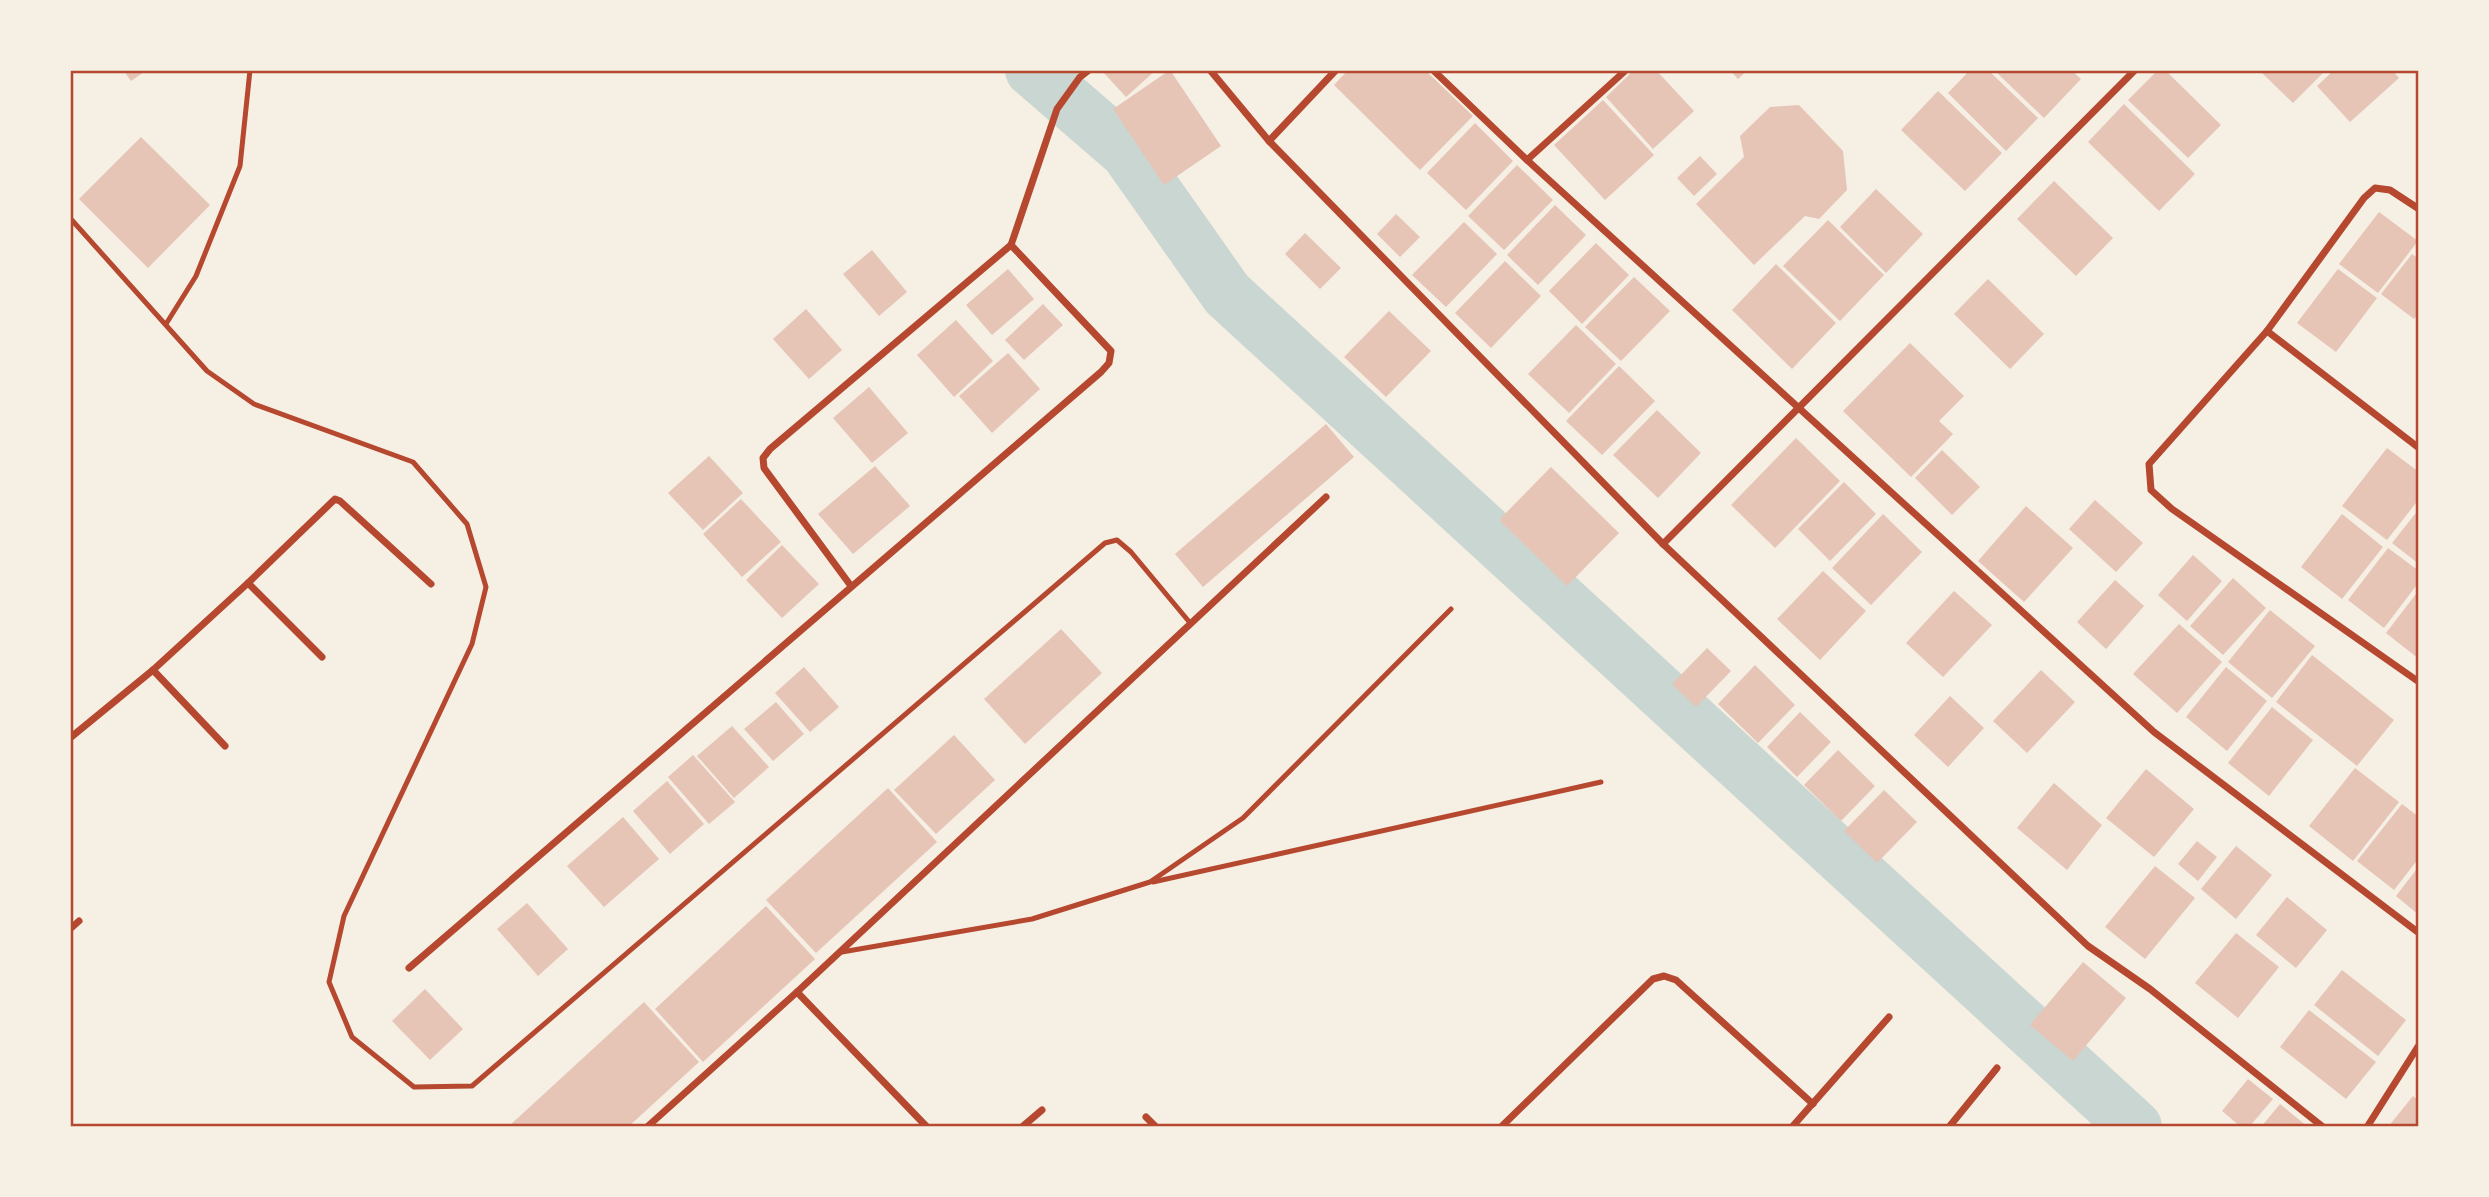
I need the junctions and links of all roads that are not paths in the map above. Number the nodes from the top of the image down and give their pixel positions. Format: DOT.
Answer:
graph roads {
  1 [pos="250,70"];
  2 [pos="1089,70"];
  3 [pos="1210,70"];
  4 [pos="1336,70"];
  5 [pos="1433,70"];
  6 [pos="1626,70"];
  7 [pos="2135,70"];
  8 [pos="1269,142"];
  9 [pos="1527,160"];
  10 [pos="2419,208"];
  11 [pos="70,218"];
  12 [pos="1011,246"];
  13 [pos="166,324"];
  14 [pos="2267,331"];
  15 [pos="1799,407"];
  16 [pos="2419,448"];
  17 [pos="1325,497"];
  18 [pos="1663,544"];
  19 [pos="248,583"];
  20 [pos="431,584"];
  21 [pos="851,586"];
  22 [pos="1451,609"];
  23 [pos="1191,624"];
  24 [pos="322,657"];
  25 [pos="153,670"];
  26 [pos="2419,682"];
  27 [pos="70,738"];
  28 [pos="225,746"];
  29 [pos="1601,782"];
  30 [pos="1150,882"];
  31 [pos="79,920"];
  32 [pos="70,929"];
  33 [pos="2419,933"];
  34 [pos="840,952"];
  35 [pos="409,968"];
  36 [pos="797,992"];
  37 [pos="1889,1017"];
  38 [pos="2419,1045"];
  39 [pos="1997,1068"];
  40 [pos="1813,1104"];
  41 [pos="1042,1110"];
  42 [pos="1146,1117"];
  43 [pos="647,1127"];
  44 [pos="928,1127"];
  45 [pos="1022,1127"];
  46 [pos="1156,1127"];
  47 [pos="1501,1127"];
  48 [pos="1792,1127"];
  49 [pos="1949,1127"];
  50 [pos="2323,1127"];
  51 [pos="2367,1127"];
  1 -- 13 [label="lane"];
  2 -- 12 [label="street"];
  3 -- 8 [label="street"];
  4 -- 8 [label="street"];
  5 -- 9 [label="street"];
  6 -- 9 [label="street"];
  7 -- 15 [label="street"];
  8 -- 18 [label="street"];
  9 -- 15 [label="street"];
  10 -- 14 [label="street"];
  11 -- 13 [label="lane"];
  12 -- 21 [label="street"];
  12 -- 21 [label="street"];
  13 -- 23 [label="lane"];
  14 -- 16 [label="street"];
  14 -- 26 [label="street"];
  15 -- 18 [label="street"];
  15 -- 33 [label="street"];
  17 -- 23 [label="street"];
  18 -- 50 [label="street"];
  19 -- 20 [label="street"];
  19 -- 24 [label="street"];
  19 -- 25 [label="street"];
  21 -- 35 [label="street"];
  22 -- 30 [label="lane"];
  23 -- 34 [label="street"];
  25 -- 27 [label="street"];
  25 -- 28 [label="street"];
  29 -- 30 [label="lane"];
  30 -- 34 [label="lane"];
  31 -- 32 [label="street"];
  34 -- 36 [label="street"];
  36 -- 43 [label="street"];
  36 -- 44 [label="street"];
  37 -- 40 [label="street"];
  38 -- 51 [label="street"];
  39 -- 49 [label="street"];
  40 -- 47 [label="street"];
  40 -- 48 [label="street"];
  41 -- 45 [label="street"];
  42 -- 46 [label="street"];
}
